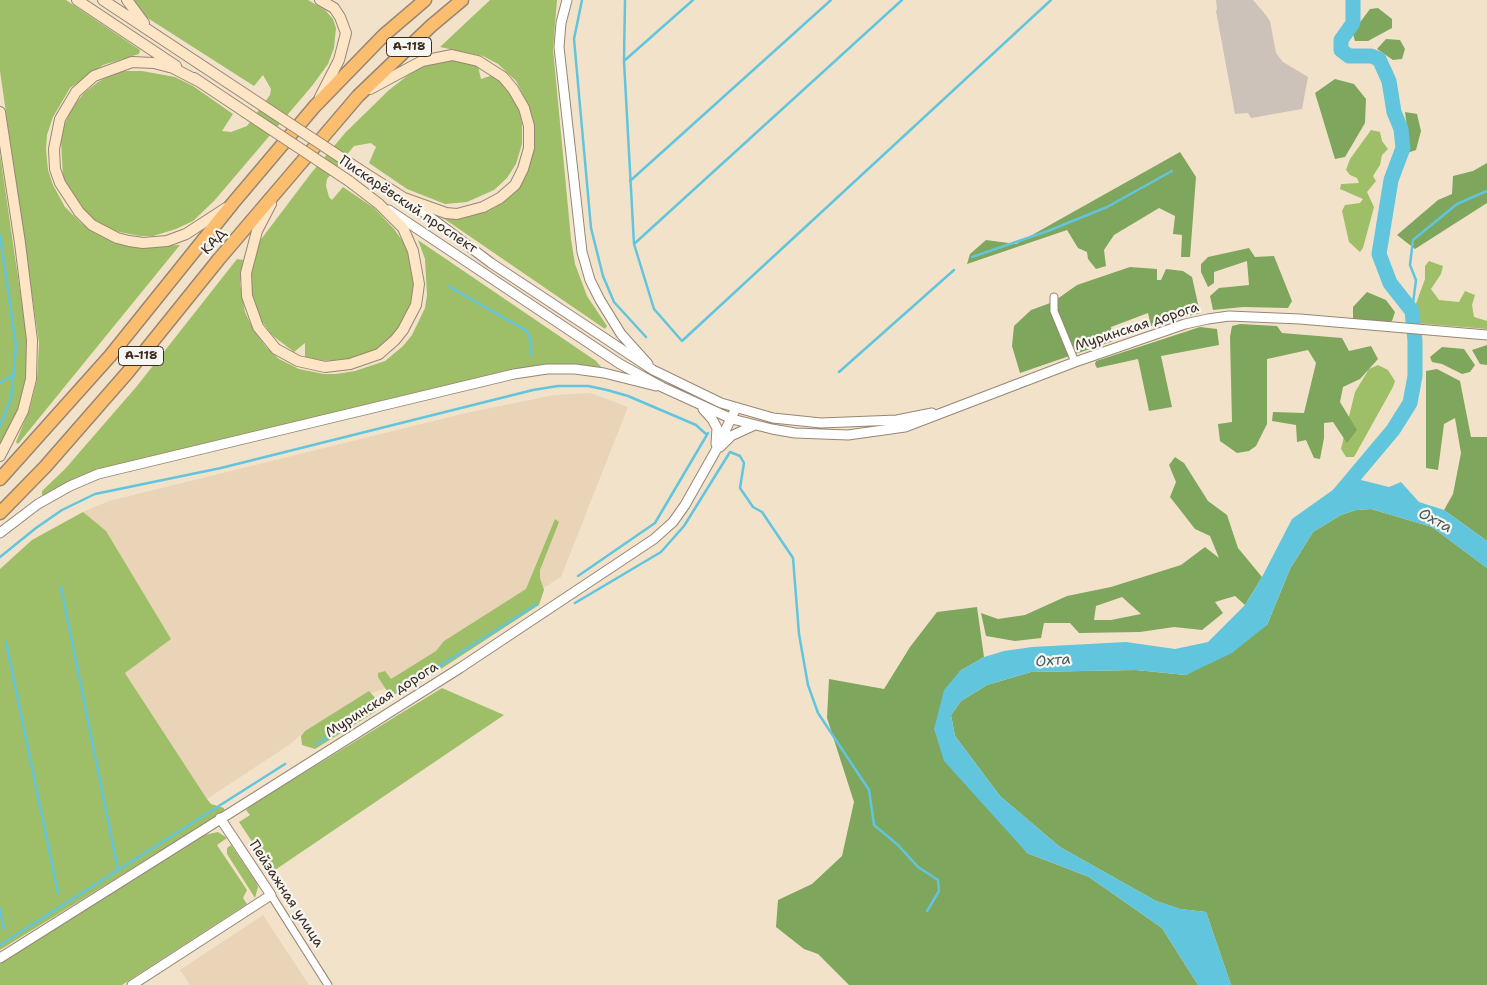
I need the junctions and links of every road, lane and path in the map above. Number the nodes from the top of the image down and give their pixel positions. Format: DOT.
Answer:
graph roads {
  1 [pos="77,0"];
  2 [pos="103,0"];
  3 [pos="127,0"];
  4 [pos="320,0"];
  5 [pos="425,0"];
  6 [pos="462,0"];
  7 [pos="567,0"];
  8 [pos="154,35"];
  9 [pos="198,81"];
  10 [pos="358,96"];
  11 [pos="315,106"];
  12 [pos="0,112"];
  13 [pos="276,194"];
  14 [pos="404,198"];
  15 [pos="233,203"];
  16 [pos="379,204"];
  17 [pos="1054,297"];
  18 [pos="1487,335"];
  19 [pos="1074,362"];
  20 [pos="653,370"];
  21 [pos="662,387"];
  22 [pos="699,406"];
  23 [pos="736,408"];
  24 [pos="944,411"];
  25 [pos="732,419"];
  26 [pos="756,425"];
  27 [pos="715,452"];
  28 [pos="0,456"];
  29 [pos="0,479"];
  30 [pos="0,513"];
  31 [pos="0,533"];
  32 [pos="220,818"];
  33 [pos="271,894"];
  34 [pos="0,958"];
  35 [pos="132,985"];
  36 [pos="328,985"];
  1 -- 9 [label="main road, Пискарёвский проспект"];
  2 -- 8 [label="main road, Пискарёвский проспект"];
  3 -- 8 [label="main road"];
  4 -- 11 [label="main road"];
  5 -- 11 [label="highway, КАД / А-118"];
  6 -- 10 [label="highway, КАД / А-118"];
  7 -- 20 [label="street"];
  8 -- 14 [label="main road, Пискарёвский проспект, bridge"];
  9 -- 15 [label="main road"];
  9 -- 16 [label="main road, Пискарёвский проспект, bridge"];
  10 -- 13 [label="highway, КАД / А-118"];
  10 -- 14 [label="main road"];
  11 -- 15 [label="highway, КАД / А-118"];
  12 -- 28 [label="main road"];
  13 -- 16 [label="main road"];
  13 -- 30 [label="highway, КАД / А-118"];
  14 -- 20 [label="street, Пискарёвский проспект"];
  15 -- 29 [label="highway, КАД / А-118"];
  16 -- 21 [label="street, Пискарёвский проспект"];
  17 -- 19 [label="street"];
  18 -- 19 [label="street, Муринская дорога"];
  19 -- 24 [label="street, Муринская дорога"];
  20 -- 23 [label="street, Пискарёвский проспект"];
  21 -- 22 [label="street, Пискарёвский проспект"];
  21 -- 31 [label="street"];
  22 -- 25 [label="street, Пискарёвский проспект"];
  22 -- 27 [label="street"];
  23 -- 24 [label="street, Муринская дорога"];
  23 -- 25 [label="street, Муринская дорога"];
  24 -- 26 [label="street, Муринская дорога"];
  25 -- 26 [label="street, Муринская дорога"];
  25 -- 27 [label="street, Муринская дорога"];
  26 -- 27 [label="street"];
  27 -- 32 [label="street, Муринская дорога"];
  32 -- 33 [label="street, Пейзажная улица"];
  32 -- 34 [label="street, Муринская дорога"];
  33 -- 35 [label="street"];
  33 -- 36 [label="street, Пейзажная улица"];
}
